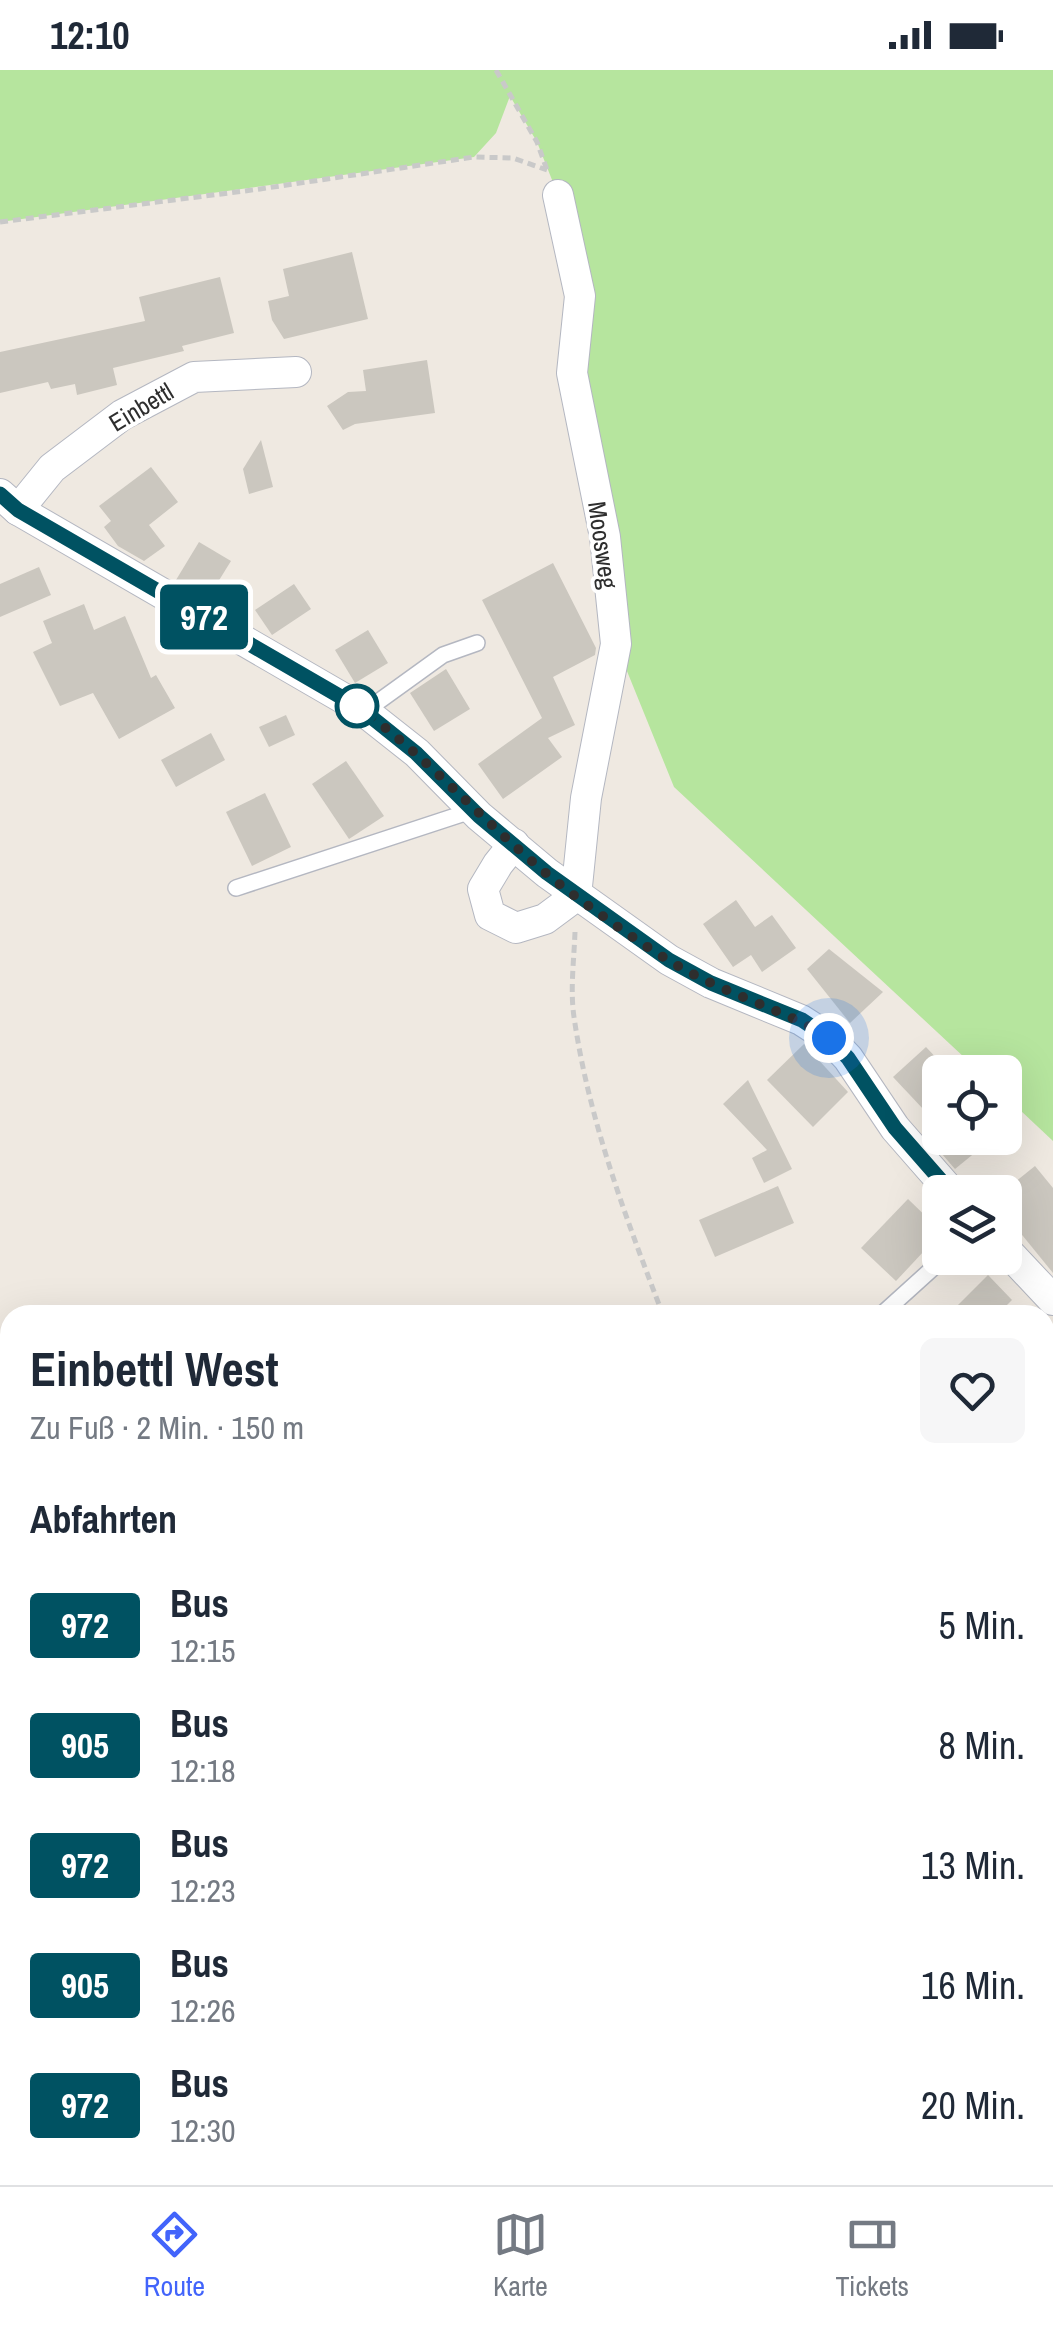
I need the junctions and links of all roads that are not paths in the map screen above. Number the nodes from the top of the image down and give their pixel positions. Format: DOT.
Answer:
graph roads {
  1 [pos="552,183"];
  2 [pos="296,372"];
  3 [pos="9,502"];
  4 [pos="477,643"];
  5 [pos="364,712"];
  6 [pos="474,810"];
  7 [pos="514,844"];
  8 [pos="236,888"];
  9 [pos="576,896"];
  10 [pos="936,1175"];
  11 [pos="1022,1267"];
  12 [pos="925,1275"];
  13 [pos="1053,1300"];
  14 [pos="892,1305"];
  1 -- 9 [label="street, Moosweg"];
  2 -- 3 [label="street, Einbettl"];
  3 -- 5 [label="street"];
  4 -- 5 [label="lane"];
  5 -- 6 [label="street"];
  6 -- 7 [label="street"];
  6 -- 8 [label="lane"];
  7 -- 9 [label="street"];
  7 -- 9 [label="street"];
  9 -- 10 [label="street"];
  11 -- 13 [label="street"];
  12 -- 14 [label="lane"];
}
